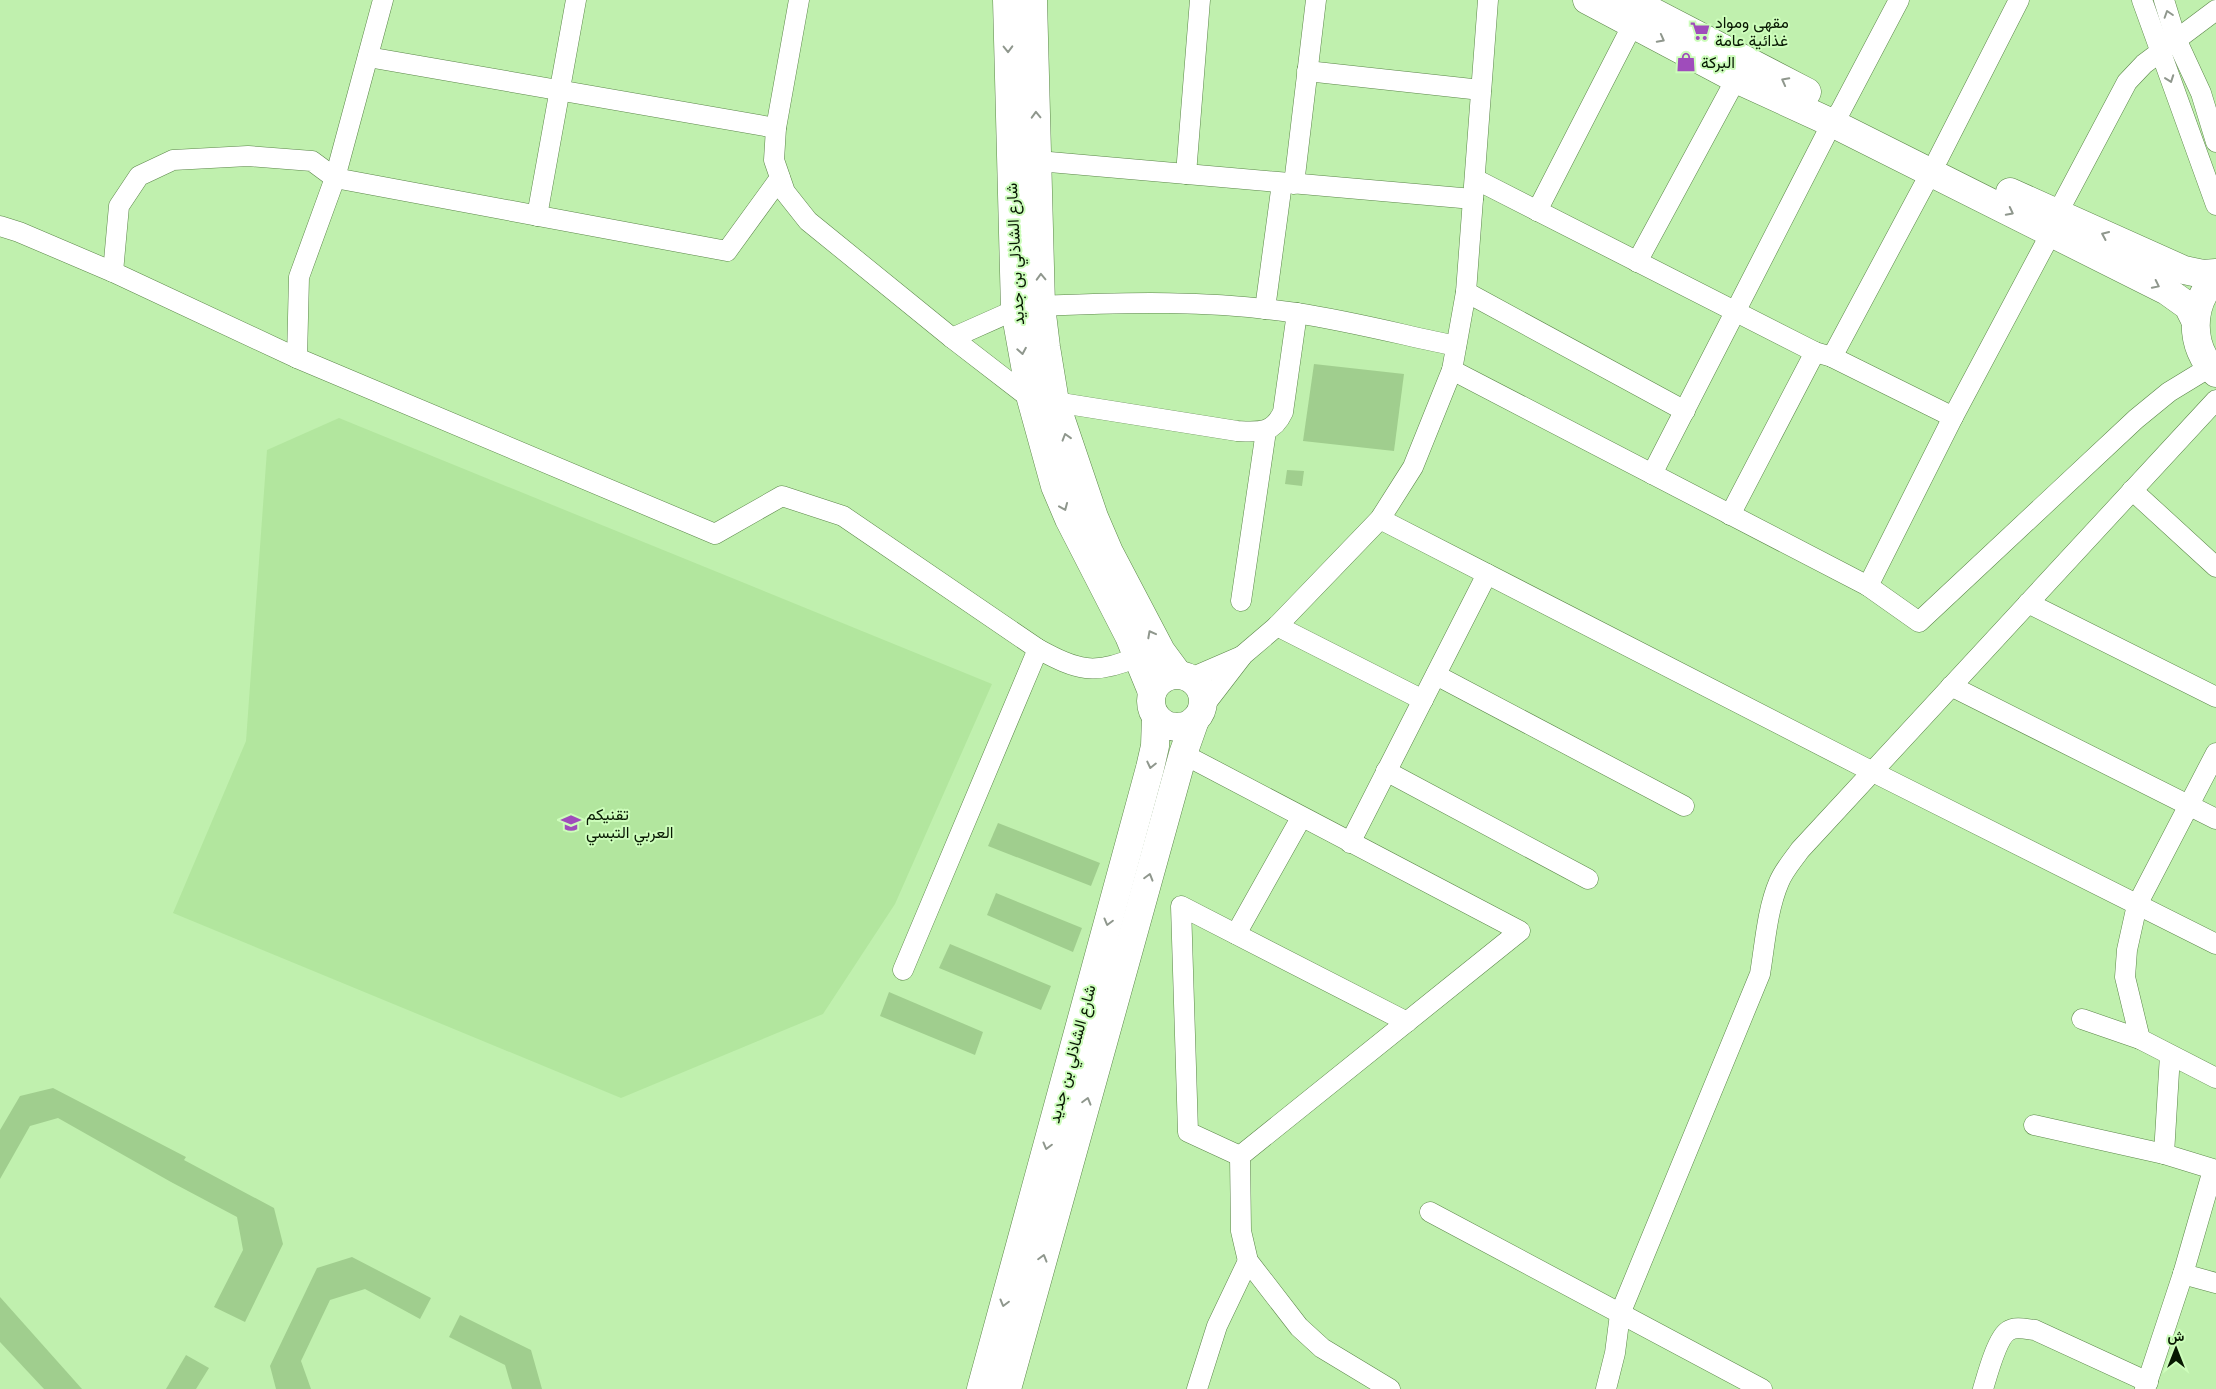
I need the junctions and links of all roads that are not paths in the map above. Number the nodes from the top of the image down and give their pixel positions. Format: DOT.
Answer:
graph roads {
  1 [pos="383,0"];
  2 [pos="576,0"];
  3 [pos="799,0"];
  4 [pos="1007,0"];
  5 [pos="1033,0"];
  6 [pos="1200,0"];
  7 [pos="1316,0"];
  8 [pos="1488,0"];
  9 [pos="1587,0"];
  10 [pos="1898,0"];
  11 [pos="2019,0"];
  12 [pos="2142,0"];
  13 [pos="2164,0"];
  14 [pos="1638,8"];
  15 [pos="2216,10"];
  16 [pos="2176,39"];
  17 [pos="2160,52"];
  18 [pos="368,56"];
  19 [pos="1307,71"];
  20 [pos="1736,79"];
  21 [pos="560,90"];
  22 [pos="1481,90"];
  23 [pos="2209,100"];
  24 [pos="1837,116"];
  25 [pos="776,128"];
  26 [pos="2216,142"];
  27 [pos="1038,161"];
  28 [pos="1934,166"];
  29 [pos="1186,174"];
  30 [pos="335,178"];
  31 [pos="780,178"];
  32 [pos="1475,180"];
  33 [pos="1288,183"];
  34 [pos="1473,199"];
  35 [pos="2216,205"];
  36 [pos="1537,211"];
  37 [pos="537,216"];
  38 [pos="2054,223"];
  39 [pos="0,226"];
  40 [pos="1637,262"];
  41 [pos="113,272"];
  42 [pos="2216,273"];
  43 [pos="2216,278"];
  44 [pos="1466,292"];
  45 [pos="1028,308"];
  46 [pos="1265,309"];
  47 [pos="1736,312"];
  48 [pos="1297,313"];
  49 [pos="2195,320"];
  50 [pos="952,338"];
  51 [pos="1456,346"];
  52 [pos="1824,354"];
  53 [pos="297,358"];
  54 [pos="1452,370"];
  55 [pos="2213,370"];
  56 [pos="2216,400"];
  57 [pos="1043,401"];
  58 [pos="1684,411"];
  59 [pos="1953,416"];
  60 [pos="1266,431"];
  61 [pos="1652,474"];
  62 [pos="2132,490"];
  63 [pos="1730,514"];
  64 [pos="1380,519"];
  65 [pos="2216,567"];
  66 [pos="1487,574"];
  67 [pos="1868,586"];
  68 [pos="1241,601"];
  69 [pos="2028,603"];
  70 [pos="1277,626"];
  71 [pos="1038,649"];
  72 [pos="1244,655"];
  73 [pos="1137,657"];
  74 [pos="1436,675"];
  75 [pos="1184,676"];
  76 [pos="1951,686"];
  77 [pos="2216,697"];
  78 [pos="1423,700"];
  79 [pos="1154,704"];
  80 [pos="1199,713"];
  81 [pos="2216,753"];
  82 [pos="1183,754"];
  83 [pos="1386,771"];
  84 [pos="1872,772"];
  85 [pos="2189,805"];
  86 [pos="1684,806"];
  87 [pos="1301,818"];
  88 [pos="2216,819"];
  89 [pos="1350,843"];
  90 [pos="1588,878"];
  91 [pos="2137,905"];
  92 [pos="1236,934"];
  93 [pos="2216,944"];
  94 [pos="903,970"];
  95 [pos="2082,1019"];
  96 [pos="1407,1022"];
  97 [pos="2140,1039"];
  98 [pos="2170,1055"];
  99 [pos="2216,1078"];
  100 [pos="2034,1125"];
  101 [pos="2164,1154"];
  102 [pos="1240,1156"];
  103 [pos="2215,1170"];
  104 [pos="1430,1212"];
  105 [pos="1248,1261"];
  106 [pos="2183,1274"];
  107 [pos="2216,1283"];
  108 [pos="1620,1314"];
  109 [pos="2146,1386"];
  110 [pos="981,1389"];
  111 [pos="1007,1389"];
  112 [pos="1197,1389"];
  113 [pos="1390,1389"];
  114 [pos="1606,1389"];
  115 [pos="1762,1389"];
  116 [pos="1983,1389"];
  1 -- 18 [label="street"];
  2 -- 21 [label="street"];
  3 -- 25 [label="street"];
  4 -- 45 [label="main road, شارع الشاذلي بن جديد, one-way"];
  27 -- 5 [label="main road, شارع الشاذلي بن جديد, one-way"];
  6 -- 29 [label="street"];
  7 -- 19 [label="street"];
  8 -- 22 [label="street"];
  9 -- 14 [label="main road"];
  10 -- 24 [label="street"];
  11 -- 28 [label="street"];
  12 -- 17 [label="street"];
  16 -- 13 [label="street, one-way"];
  14 -- 20 [label="main road, one-way"];
  24 -- 14 [label="main road, one-way"];
  14 -- 36 [label="street"];
  15 -- 16 [label="street"];
  16 -- 17 [label="street"];
  16 -- 23 [label="street"];
  17 -- 35 [label="street, one-way"];
  17 -- 38 [label="street"];
  18 -- 21 [label="street"];
  18 -- 30 [label="street"];
  19 -- 22 [label="street"];
  19 -- 33 [label="street"];
  20 -- 24 [label="main road"];
  20 -- 40 [label="street"];
  21 -- 25 [label="street"];
  21 -- 37 [label="street"];
  22 -- 32 [label="street"];
  23 -- 26 [label="street"];
  24 -- 28 [label="main road"];
  24 -- 47 [label="street"];
  25 -- 31 [label="street"];
  27 -- 29 [label="street"];
  45 -- 27 [label="main road, شارع الشاذلي بن جديد, one-way"];
  28 -- 38 [label="main road"];
  28 -- 52 [label="street"];
  29 -- 33 [label="street"];
  30 -- 37 [label="street"];
  30 -- 41 [label="street"];
  30 -- 53 [label="street"];
  31 -- 37 [label="street"];
  31 -- 50 [label="street"];
  32 -- 34 [label="street"];
  32 -- 36 [label="street"];
  33 -- 34 [label="street"];
  33 -- 46 [label="street"];
  34 -- 44 [label="street"];
  36 -- 40 [label="street"];
  42 -- 38 [label="main road, one-way"];
  38 -- 49 [label="main road, one-way"];
  38 -- 59 [label="street"];
  39 -- 41 [label="street"];
  40 -- 47 [label="street"];
  41 -- 53 [label="street"];
  43 -- 49 [label="main road"];
  44 -- 51 [label="street"];
  44 -- 58 [label="street"];
  45 -- 46 [label="street"];
  45 -- 50 [label="street"];
  45 -- 57 [label="main road, شارع الشاذلي بن جديد"];
  46 -- 48 [label="street"];
  47 -- 52 [label="street"];
  47 -- 58 [label="street"];
  48 -- 51 [label="street"];
  48 -- 60 [label="street"];
  49 -- 55 [label="main road"];
  50 -- 57 [label="street"];
  51 -- 54 [label="street"];
  52 -- 59 [label="street"];
  52 -- 63 [label="street"];
  53 -- 71 [label="street"];
  54 -- 61 [label="street"];
  54 -- 64 [label="street"];
  55 -- 67 [label="street"];
  56 -- 62 [label="street"];
  57 -- 60 [label="street"];
  57 -- 73 [label="main road, شارع الشاذلي بن جديد, one-way"];
  75 -- 57 [label="main road, شارع الشاذلي بن جديد, one-way"];
  58 -- 61 [label="street"];
  59 -- 67 [label="street"];
  60 -- 68 [label="street"];
  61 -- 63 [label="street"];
  62 -- 65 [label="street"];
  62 -- 69 [label="street"];
  63 -- 67 [label="street"];
  64 -- 66 [label="street"];
  64 -- 70 [label="street"];
  66 -- 74 [label="street"];
  66 -- 84 [label="street"];
  69 -- 76 [label="street"];
  69 -- 77 [label="street"];
  70 -- 72 [label="street"];
  70 -- 78 [label="street"];
  71 -- 73 [label="street"];
  71 -- 94 [label="street"];
  72 -- 75 [label="street"];
  72 -- 80 [label="street"];
  73 -- 79 [label="main road, شارع الشاذلي بن جديد"];
  74 -- 78 [label="street"];
  74 -- 86 [label="street"];
  75 -- 79 [label="main road"];
  75 -- 80 [label="main road"];
  76 -- 84 [label="street"];
  76 -- 85 [label="street"];
  78 -- 83 [label="street"];
  79 -- 80 [label="main road"];
  79 -- 110 [label="main road, شارع الشاذلي بن جديد, one-way"];
  80 -- 82 [label="main road, شارع الشاذلي بن جديد"];
  81 -- 85 [label="street"];
  82 -- 87 [label="street"];
  111 -- 82 [label="main road, شارع الشاذلي بن جديد, one-way"];
  83 -- 89 [label="street"];
  83 -- 90 [label="street"];
  84 -- 91 [label="street"];
  84 -- 108 [label="street"];
  85 -- 88 [label="street"];
  85 -- 91 [label="street"];
  87 -- 89 [label="street"];
  87 -- 92 [label="street"];
  89 -- 96 [label="street"];
  91 -- 93 [label="street"];
  91 -- 97 [label="street"];
  92 -- 96 [label="street"];
  92 -- 102 [label="street"];
  95 -- 97 [label="street"];
  96 -- 102 [label="street"];
  97 -- 98 [label="street"];
  98 -- 99 [label="street"];
  98 -- 101 [label="street"];
  100 -- 101 [label="street"];
  101 -- 103 [label="street"];
  102 -- 105 [label="street"];
  103 -- 106 [label="street"];
  104 -- 108 [label="street"];
  105 -- 112 [label="street"];
  105 -- 113 [label="street"];
  106 -- 107 [label="street"];
  106 -- 109 [label="street"];
  108 -- 114 [label="street"];
  108 -- 115 [label="street"];
  109 -- 116 [label="street"];
}
